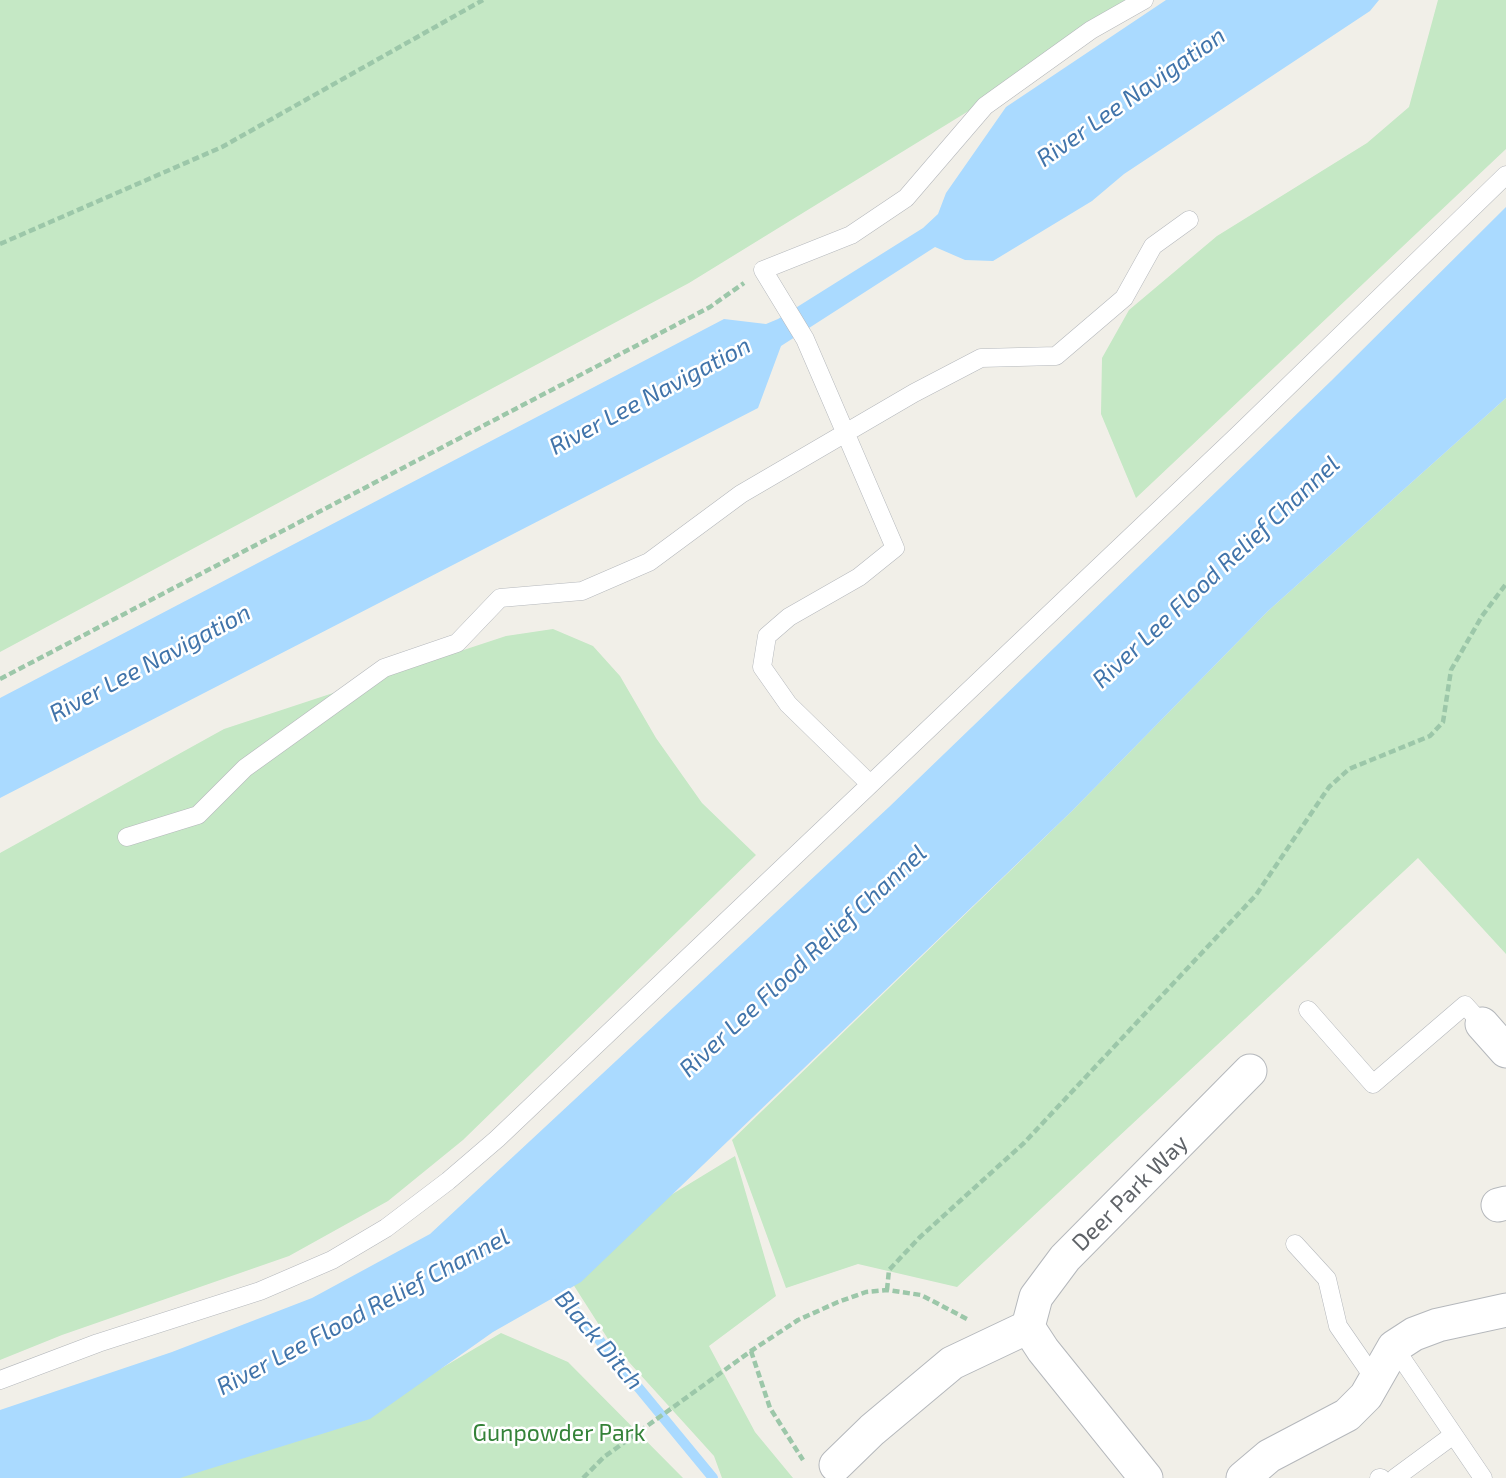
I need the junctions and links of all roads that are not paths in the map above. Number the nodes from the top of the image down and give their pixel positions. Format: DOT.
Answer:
graph roads {
  1 [pos="1144,0"];
  2 [pos="1506,175"];
  3 [pos="1188,220"];
  4 [pos="844,434"];
  5 [pos="870,784"];
  6 [pos="127,837"];
  7 [pos="1308,1010"];
  8 [pos="1482,1024"];
  9 [pos="1506,1051"];
  10 [pos="1250,1071"];
  11 [pos="1295,1244"];
  12 [pos="1506,1310"];
  13 [pos="1028,1327"];
  14 [pos="1394,1347"];
  15 [pos="0,1380"];
  16 [pos="1376,1381"];
  17 [pos="1452,1436"];
  18 [pos="822,1466"];
  19 [pos="1146,1478"];
  20 [pos="1243,1478"];
  21 [pos="1395,1478"];
  22 [pos="1483,1478"];
  1 -- 4 [label="lane"];
  2 -- 5 [label="lane"];
  3 -- 4 [label="lane"];
  4 -- 5 [label="lane"];
  4 -- 6 [label="lane"];
  5 -- 15 [label="lane"];
  7 -- 8 [label="lane"];
  8 -- 9 [label="street"];
  10 -- 13 [label="street, Deer Park Way"];
  11 -- 16 [label="lane"];
  12 -- 14 [label="street"];
  13 -- 18 [label="street"];
  13 -- 19 [label="street"];
  14 -- 16 [label="street"];
  14 -- 17 [label="lane"];
  16 -- 20 [label="street"];
  17 -- 21 [label="lane"];
  17 -- 22 [label="lane"];
}
